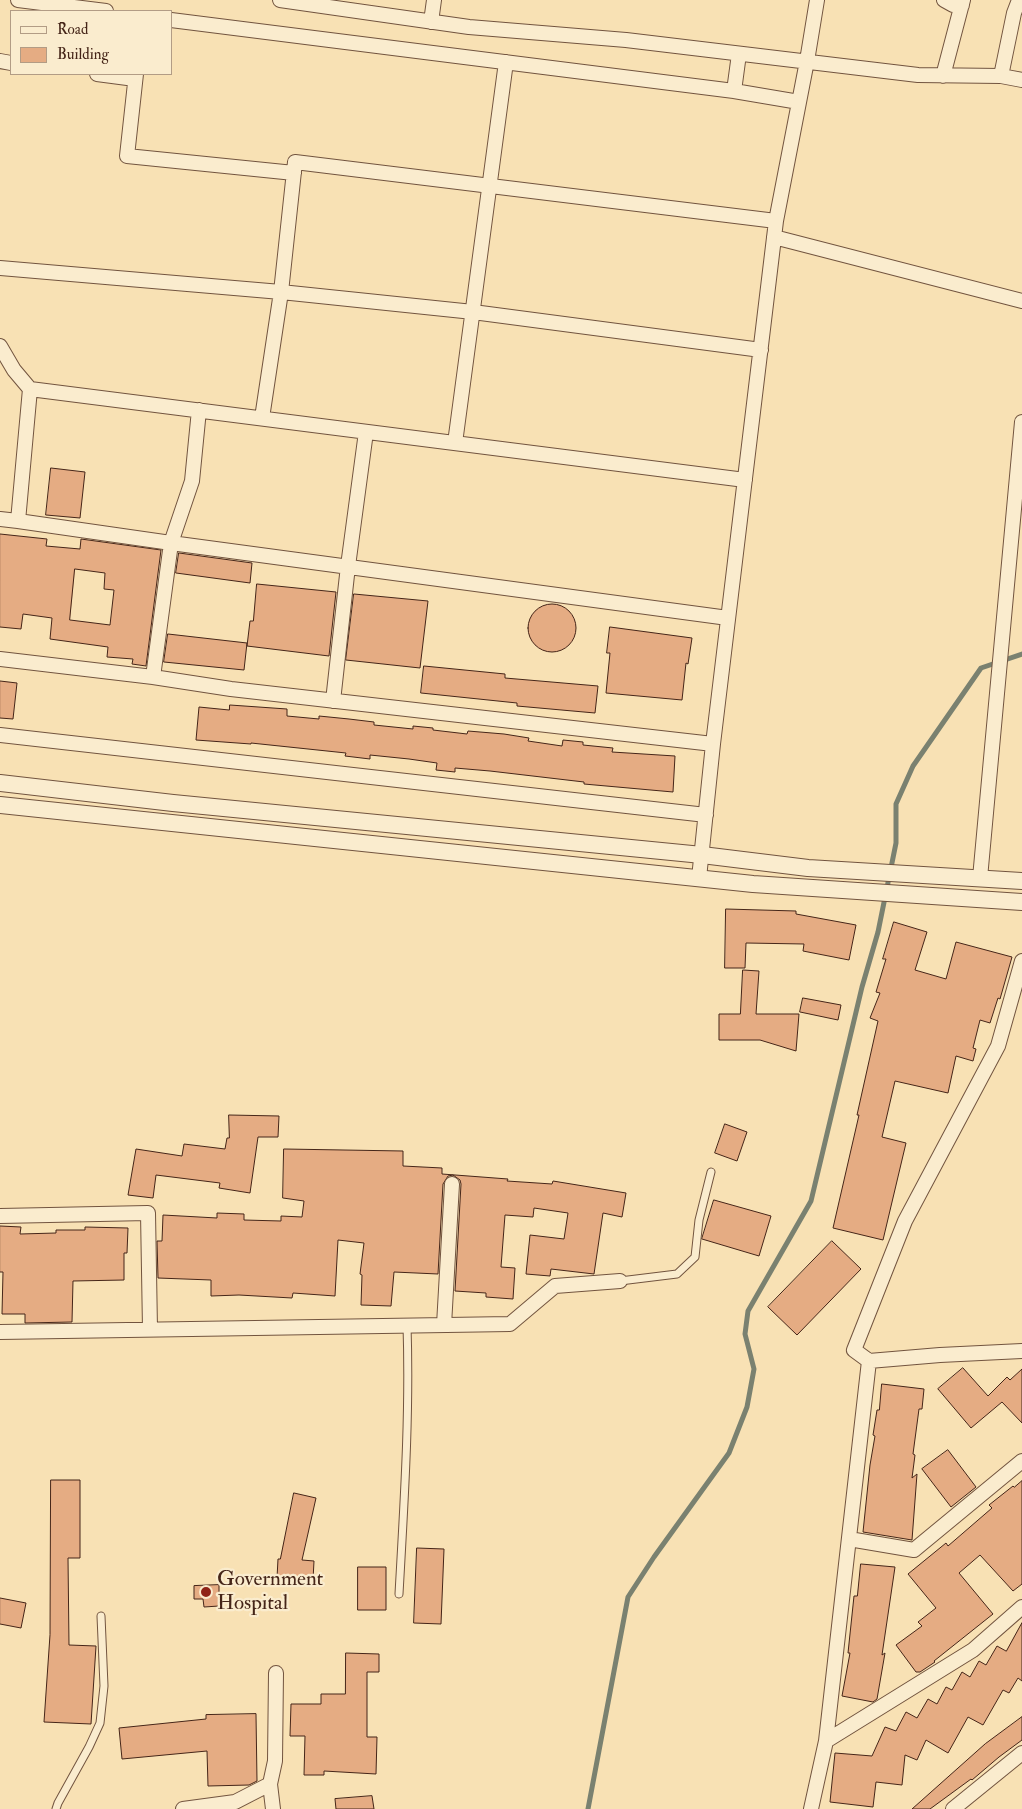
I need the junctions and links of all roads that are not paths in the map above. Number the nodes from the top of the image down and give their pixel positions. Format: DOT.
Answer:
graph roads {
  1 [pos="18,0"];
  2 [pos="280,0"];
  3 [pos="434,0"];
  4 [pos="817,0"];
  5 [pos="944,0"];
  6 [pos="1018,0"];
  7 [pos="962,3"];
  8 [pos="98,10"];
  9 [pos="172,20"];
  10 [pos="431,22"];
  11 [pos="739,54"];
  12 [pos="808,61"];
  13 [pos="506,62"];
  14 [pos="116,75"];
  15 [pos="135,76"];
  16 [pos="943,76"];
  17 [pos="1001,76"];
  18 [pos="1022,80"];
  19 [pos="734,91"];
  20 [pos="800,102"];
  21 [pos="294,173"];
  22 [pos="490,186"];
  23 [pos="776,221"];
  24 [pos="774,237"];
  25 [pos="0,268"];
  26 [pos="281,292"];
  27 [pos="1022,300"];
  28 [pos="473,312"];
  29 [pos="0,346"];
  30 [pos="761,350"];
  31 [pos="30,389"];
  32 [pos="199,410"];
  33 [pos="262,418"];
  34 [pos="1022,422"];
  35 [pos="366,432"];
  36 [pos="455,443"];
  37 [pos="745,480"];
  38 [pos="0,519"];
  39 [pos="18,520"];
  40 [pos="171,543"];
  41 [pos="348,566"];
  42 [pos="728,618"];
  43 [pos="0,659"];
  44 [pos="153,677"];
  45 [pos="332,701"];
  46 [pos="0,736"];
  47 [pos="713,744"];
  48 [pos="0,783"];
  49 [pos="0,804"];
  50 [pos="706,815"];
  51 [pos="702,855"];
  52 [pos="699,878"];
  53 [pos="980,878"];
  54 [pos="1022,881"];
  55 [pos="1022,902"];
  56 [pos="1022,961"];
  57 [pos="711,1172"];
  58 [pos="452,1184"];
  59 [pos="0,1216"];
  60 [pos="620,1281"];
  61 [pos="406,1325"];
  62 [pos="444,1325"];
  63 [pos="150,1329"];
  64 [pos="0,1332"];
  65 [pos="1022,1351"];
  66 [pos="869,1361"];
  67 [pos="1022,1461"];
  68 [pos="849,1539"];
  69 [pos="399,1594"];
  70 [pos="1022,1607"];
  71 [pos="101,1616"];
  72 [pos="276,1673"];
  73 [pos="826,1741"];
  74 [pos="1021,1755"];
  75 [pos="270,1784"];
  76 [pos="56,1809"];
  77 [pos="183,1809"];
  78 [pos="273,1809"];
  79 [pos="811,1809"];
  80 [pos="953,1809"];
  1 -- 8 [label="street"];
  2 -- 10 [label="street"];
  3 -- 10 [label="street"];
  4 -- 12 [label="street"];
  5 -- 7 [label="street"];
  6 -- 17 [label="street"];
  7 -- 16 [label="street"];
  9 -- 13 [label="street"];
  10 -- 11 [label="street"];
  11 -- 12 [label="street"];
  11 -- 19 [label="street"];
  12 -- 16 [label="street"];
  12 -- 20 [label="street"];
  13 -- 19 [label="street"];
  13 -- 22 [label="street"];
  14 -- 15 [label="street"];
  15 -- 21 [label="street"];
  16 -- 17 [label="street"];
  17 -- 18 [label="street"];
  19 -- 20 [label="street"];
  20 -- 23 [label="street"];
  21 -- 22 [label="street"];
  21 -- 26 [label="street"];
  22 -- 23 [label="street"];
  22 -- 28 [label="street"];
  23 -- 24 [label="street"];
  24 -- 27 [label="street"];
  24 -- 30 [label="street"];
  25 -- 26 [label="street"];
  26 -- 28 [label="street"];
  26 -- 33 [label="street"];
  28 -- 30 [label="street"];
  28 -- 36 [label="street"];
  29 -- 31 [label="street"];
  30 -- 37 [label="street"];
  31 -- 32 [label="street"];
  31 -- 39 [label="street"];
  32 -- 33 [label="street"];
  32 -- 40 [label="street"];
  33 -- 35 [label="street"];
  34 -- 53 [label="street"];
  35 -- 36 [label="street"];
  35 -- 41 [label="street"];
  36 -- 37 [label="street"];
  37 -- 42 [label="street"];
  38 -- 39 [label="street"];
  39 -- 40 [label="street"];
  40 -- 41 [label="street"];
  40 -- 44 [label="street"];
  41 -- 42 [label="street"];
  41 -- 45 [label="street"];
  42 -- 47 [label="street"];
  43 -- 44 [label="street"];
  44 -- 45 [label="street"];
  45 -- 47 [label="street"];
  46 -- 50 [label="street"];
  47 -- 50 [label="street"];
  48 -- 51 [label="street"];
  49 -- 52 [label="street"];
  50 -- 51 [label="street"];
  51 -- 52 [label="street"];
  51 -- 53 [label="street"];
  52 -- 55 [label="street"];
  53 -- 54 [label="street"];
  56 -- 66 [label="street"];
  57 -- 60 [label="lane"];
  58 -- 62 [label="street"];
  59 -- 63 [label="street"];
  60 -- 62 [label="street"];
  61 -- 62 [label="street"];
  61 -- 63 [label="street"];
  61 -- 69 [label="lane"];
  63 -- 64 [label="street"];
  65 -- 66 [label="street"];
  66 -- 68 [label="street"];
  67 -- 68 [label="street"];
  68 -- 73 [label="street"];
  70 -- 73 [label="street"];
  71 -- 76 [label="lane"];
  72 -- 75 [label="street"];
  73 -- 79 [label="street"];
  74 -- 80 [label="street"];
  75 -- 77 [label="street"];
  75 -- 78 [label="street"];
}
